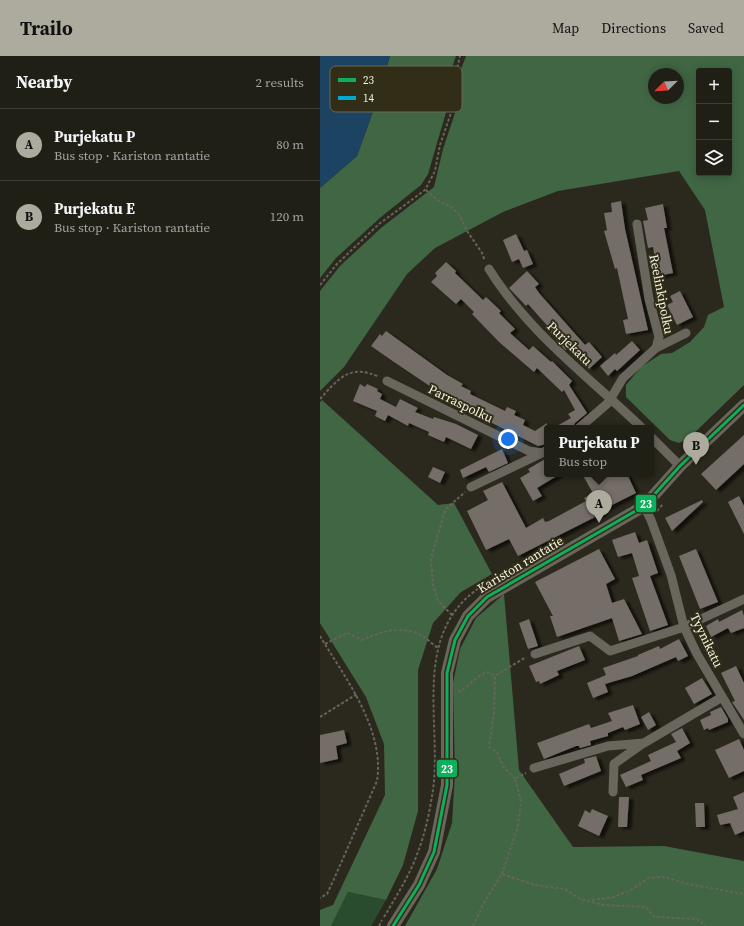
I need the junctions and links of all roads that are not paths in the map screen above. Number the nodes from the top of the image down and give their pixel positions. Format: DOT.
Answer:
graph roads {
  1 [pos="637,224"];
  2 [pos="489,269"];
  3 [pos="686,333"];
  4 [pos="656,348"];
  5 [pos="387,381"];
  6 [pos="611,398"];
  7 [pos="744,405"];
  8 [pos="582,425"];
  9 [pos="639,425"];
  10 [pos="654,440"];
  11 [pos="544,451"];
  12 [pos="680,466"];
  13 [pos="471,487"];
  14 [pos="644,506"];
  15 [pos="744,599"];
  16 [pos="684,627"];
  17 [pos="535,654"];
  18 [pos="722,696"];
  19 [pos="741,720"];
  20 [pos="744,734"];
  21 [pos="644,743"];
  22 [pos="534,768"];
  23 [pos="614,792"];
  24 [pos="392,926"];
  1 -- 4 [label="street, Reelinkipolku"];
  2 -- 6 [label="street, Purjekatu"];
  3 -- 4 [label="street"];
  4 -- 6 [label="street, Reelinkipolku"];
  5 -- 11 [label="street, Parraspolku"];
  6 -- 8 [label="street"];
  6 -- 9 [label="street, Purjekatu"];
  7 -- 12 [label="street, Kariston rantatie"];
  10 -- 12 [label="street"];
  11 -- 13 [label="street"];
  12 -- 14 [label="street, Kariston rantatie"];
  14 -- 16 [label="street, Tyynikatu"];
  14 -- 24 [label="street, Kariston rantatie"];
  15 -- 16 [label="street"];
  16 -- 17 [label="street"];
  16 -- 18 [label="street, Tyynikatu"];
  18 -- 19 [label="street, Tyynikatu"];
  18 -- 21 [label="street"];
  19 -- 20 [label="street, Tyynikatu"];
  21 -- 22 [label="street"];
  21 -- 23 [label="street"];
}
